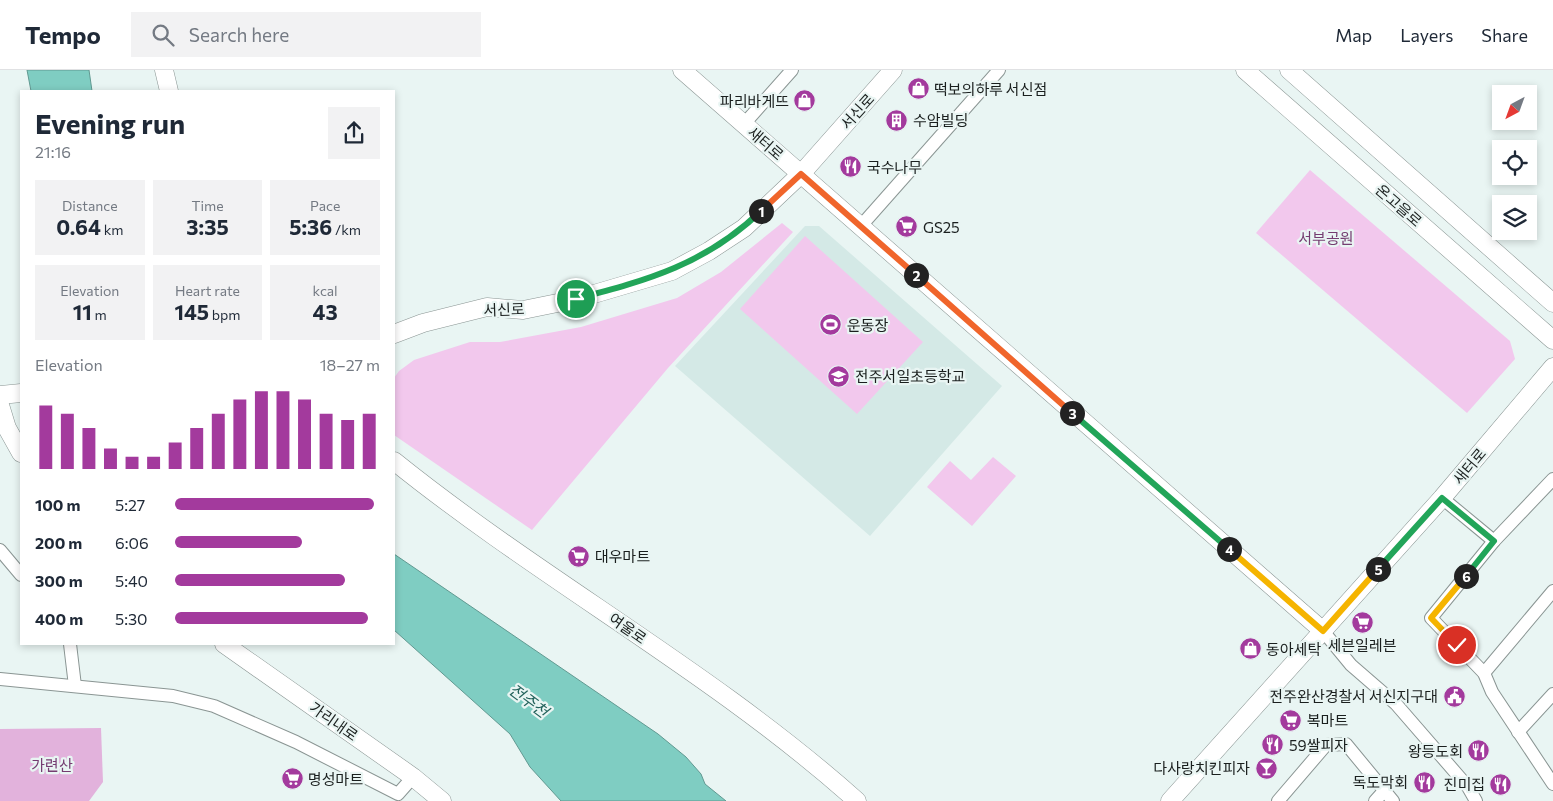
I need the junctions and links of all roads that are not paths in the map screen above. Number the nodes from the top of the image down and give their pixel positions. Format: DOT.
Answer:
graph roads {
  1 [pos="164,70"];
  2 [pos="682,70"];
  3 [pos="792,70"];
  4 [pos="894,70"];
  5 [pos="999,70"];
  6 [pos="1245,70"];
  7 [pos="1289,70"];
  8 [pos="169,90"];
  9 [pos="744,124"];
  10 [pos="801,174"];
  11 [pos="860,227"];
  12 [pos="1553,303"];
  13 [pos="395,334"];
  14 [pos="1553,340"];
  15 [pos="1553,367"];
  16 [pos="20,393"];
  17 [pos="0,395"];
  18 [pos="0,405"];
  19 [pos="20,451"];
  20 [pos="395,462"];
  21 [pos="1553,479"];
  22 [pos="1442,498"];
  23 [pos="1494,541"];
  24 [pos="0,550"];
  25 [pos="20,574"];
  26 [pos="1553,591"];
  27 [pos="1323,631"];
  28 [pos="70,645"];
  29 [pos="225,645"];
  30 [pos="1484,672"];
  31 [pos="0,679"];
  32 [pos="76,686"];
  33 [pos="1553,694"];
  34 [pos="1518,732"];
  35 [pos="413,777"];
  36 [pos="1553,784"];
  37 [pos="1384,791"];
  38 [pos="442,801"];
  39 [pos="857,801"];
  40 [pos="1170,801"];
  41 [pos="1278,801"];
  42 [pos="1375,801"];
  43 [pos="1393,801"];
  44 [pos="1476,801"];
  1 -- 8 [label="street"];
  2 -- 9 [label="street, 새터로"];
  3 -- 9 [label="street"];
  4 -- 10 [label="street, 서신로"];
  5 -- 11 [label="street"];
  6 -- 14 [label="street, 온고을로"];
  7 -- 12 [label="street, 온고을로"];
  9 -- 10 [label="street, 새터로"];
  10 -- 11 [label="street, 새터로"];
  10 -- 13 [label="street, 서신로"];
  11 -- 27 [label="street, 새터로"];
  15 -- 22 [label="street, 새터로"];
  16 -- 17 [label="street"];
  18 -- 19 [label="street"];
  20 -- 39 [label="street, 여울로"];
  21 -- 23 [label="street"];
  22 -- 23 [label="street"];
  22 -- 27 [label="street, 새터로"];
  23 -- 30 [label="street"];
  24 -- 25 [label="street"];
  26 -- 30 [label="street"];
  27 -- 40 [label="street, 새터로"];
  27 -- 44 [label="street, 새터로"];
  28 -- 32 [label="street"];
  29 -- 35 [label="street, 가리내로"];
  30 -- 34 [label="street"];
  31 -- 32 [label="street"];
  32 -- 35 [label="street"];
  33 -- 34 [label="street"];
  34 -- 36 [label="street"];
  35 -- 38 [label="street, 가리내로"];
  37 -- 41 [label="street"];
  37 -- 42 [label="street"];
  37 -- 43 [label="street"];
}
